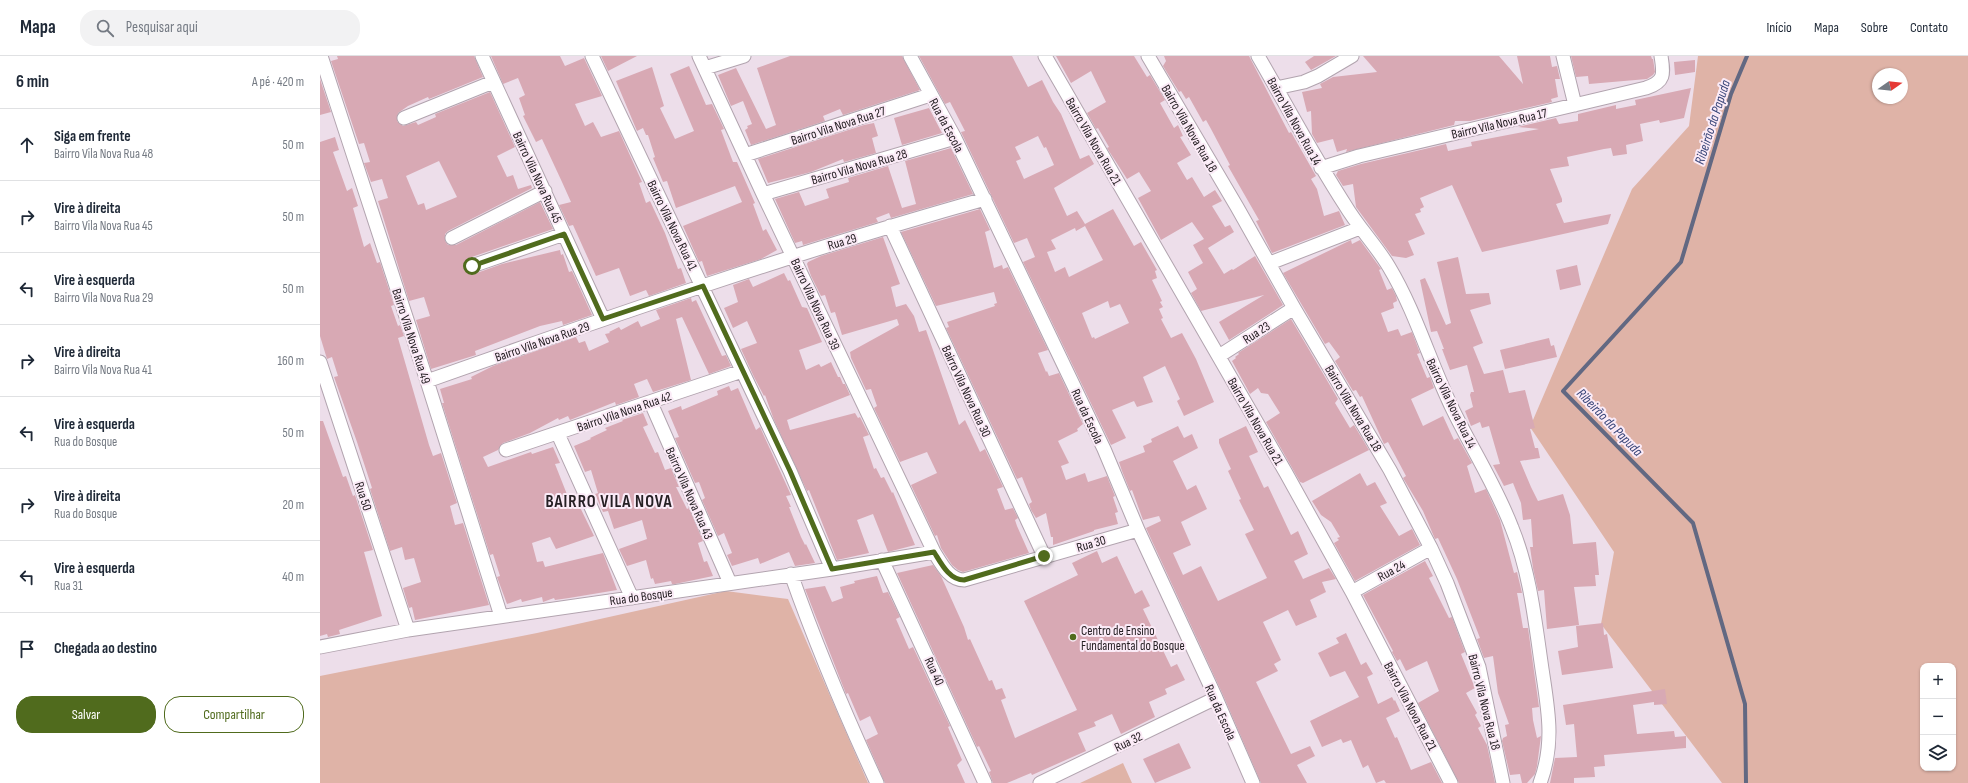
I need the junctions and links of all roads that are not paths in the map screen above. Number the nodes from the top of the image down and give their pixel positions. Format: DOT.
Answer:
graph roads {
  1 [pos="321,56"];
  2 [pos="482,56"];
  3 [pos="592,56"];
  4 [pos="699,56"];
  5 [pos="744,56"];
  6 [pos="910,56"];
  7 [pos="1148,56"];
  8 [pos="1258,56"];
  9 [pos="1352,56"];
  10 [pos="1563,56"];
  11 [pos="1048,61"];
  12 [pos="1662,61"];
  13 [pos="705,68"];
  14 [pos="493,82"];
  15 [pos="1276,88"];
  16 [pos="930,94"];
  17 [pos="1575,105"];
  18 [pos="404,118"];
  19 [pos="955,138"];
  20 [pos="745,155"];
  21 [pos="1321,168"];
  22 [pos="545,191"];
  23 [pos="763,194"];
  24 [pos="985,199"];
  25 [pos="890,226"];
  26 [pos="1360,228"];
  27 [pos="564,234"];
  28 [pos="452,238"];
  29 [pos="794,256"];
  30 [pos="1270,263"];
  31 [pos="472,266"];
  32 [pos="703,286"];
  33 [pos="1294,308"];
  34 [pos="603,319"];
  35 [pos="1219,356"];
  36 [pos="320,362"];
  37 [pos="742,371"];
  38 [pos="427,381"];
  39 [pos="651,403"];
  40 [pos="558,434"];
  41 [pos="506,450"];
  42 [pos="1138,530"];
  43 [pos="1431,548"];
  44 [pos="934,552"];
  45 [pos="1044,556"];
  46 [pos="882,560"];
  47 [pos="832,569"];
  48 [pos="791,574"];
  49 [pos="730,583"];
  50 [pos="1352,592"];
  51 [pos="632,598"];
  52 [pos="501,616"];
  53 [pos="408,630"];
  54 [pos="320,647"];
  55 [pos="1216,698"];
  56 [pos="877,783"];
  57 [pos="985,783"];
  58 [pos="1040,783"];
  59 [pos="1253,783"];
  60 [pos="1451,783"];
  61 [pos="1503,783"];
  62 [pos="1540,783"];
  1 -- 38 [label="street, Bairro Vila Nova Rua 49"];
  2 -- 14 [label="street, Bairro Vila Nova Rua 45"];
  3 -- 32 [label="street, Bairro Vila Nova Rua 41"];
  4 -- 13 [label="street, Bairro Vila Nova Rua 39"];
  5 -- 13 [label="street"];
  6 -- 16 [label="street, Rua da Escola"];
  7 -- 30 [label="street, Bairro Vila Nova Rua 18"];
  8 -- 15 [label="street, Bairro Vila Nova Rua 14"];
  9 -- 15 [label="street"];
  10 -- 17 [label="street"];
  11 -- 35 [label="street, Bairro Vila Nova Rua 21"];
  12 -- 17 [label="street, Bairro Vila Nova Rua 17"];
  13 -- 20 [label="street, Bairro Vila Nova Rua 39"];
  14 -- 18 [label="street"];
  14 -- 22 [label="street, Bairro Vila Nova Rua 45"];
  15 -- 21 [label="street, Bairro Vila Nova Rua 14"];
  16 -- 19 [label="street, Rua da Escola"];
  16 -- 20 [label="street, Bairro Vila Nova Rua 27"];
  17 -- 21 [label="street, Bairro Vila Nova Rua 17"];
  19 -- 23 [label="street, Bairro Vila Nova Rua 28"];
  19 -- 24 [label="street, Rua da Escola"];
  20 -- 23 [label="street, Bairro Vila Nova Rua 39"];
  21 -- 26 [label="street, Bairro Vila Nova Rua 14"];
  22 -- 27 [label="street, Bairro Vila Nova Rua 45"];
  22 -- 28 [label="street"];
  23 -- 29 [label="street, Bairro Vila Nova Rua 39"];
  24 -- 25 [label="street"];
  24 -- 42 [label="street, Rua da Escola"];
  25 -- 29 [label="street, Rua 29"];
  25 -- 45 [label="street, Bairro Vila Nova Rua 30"];
  26 -- 30 [label="street"];
  26 -- 62 [label="street, Bairro Vila Nova Rua 14"];
  27 -- 31 [label="street"];
  27 -- 34 [label="street, Bairro Vila Nova Rua 45"];
  29 -- 32 [label="street, Bairro Vila Nova Rua 29"];
  29 -- 44 [label="street, Bairro Vila Nova Rua 39"];
  30 -- 33 [label="street, Bairro Vila Nova Rua 18"];
  32 -- 34 [label="street, Bairro Vila Nova Rua 29"];
  32 -- 37 [label="street, Bairro Vila Nova Rua 41"];
  33 -- 35 [label="street, Rua 23"];
  33 -- 43 [label="street, Bairro Vila Nova Rua 18"];
  34 -- 38 [label="street, Bairro Vila Nova Rua 29"];
  35 -- 50 [label="street, Bairro Vila Nova Rua 21"];
  36 -- 53 [label="street, Rua 50"];
  37 -- 39 [label="street, Bairro Vila Nova Rua 42"];
  37 -- 47 [label="street, Bairro Vila Nova Rua 41"];
  38 -- 52 [label="street, Bairro Vila Nova Rua 49"];
  39 -- 40 [label="street, Bairro Vila Nova Rua 42"];
  39 -- 49 [label="street, Bairro Vila Nova Rua 43"];
  40 -- 41 [label="street, Bairro Vila Nova Rua 42"];
  40 -- 51 [label="street"];
  42 -- 45 [label="street, Rua 30"];
  42 -- 55 [label="street, Rua da Escola"];
  43 -- 50 [label="street, Rua 24"];
  43 -- 61 [label="street, Bairro Vila Nova Rua 18"];
  44 -- 45 [label="street, Rua 30"];
  44 -- 46 [label="street, Rua do Bosque"];
  46 -- 47 [label="street, Rua do Bosque"];
  46 -- 57 [label="street, Rua 40"];
  47 -- 48 [label="street, Rua do Bosque"];
  48 -- 49 [label="street, Rua do Bosque"];
  48 -- 56 [label="street"];
  49 -- 51 [label="street, Rua do Bosque"];
  50 -- 60 [label="street, Bairro Vila Nova Rua 21"];
  51 -- 52 [label="street, Rua do Bosque"];
  52 -- 53 [label="street, Rua do Bosque"];
  53 -- 54 [label="street, Rua do Bosque"];
  55 -- 58 [label="street, Rua 32"];
  55 -- 59 [label="street, Rua da Escola"];
}
